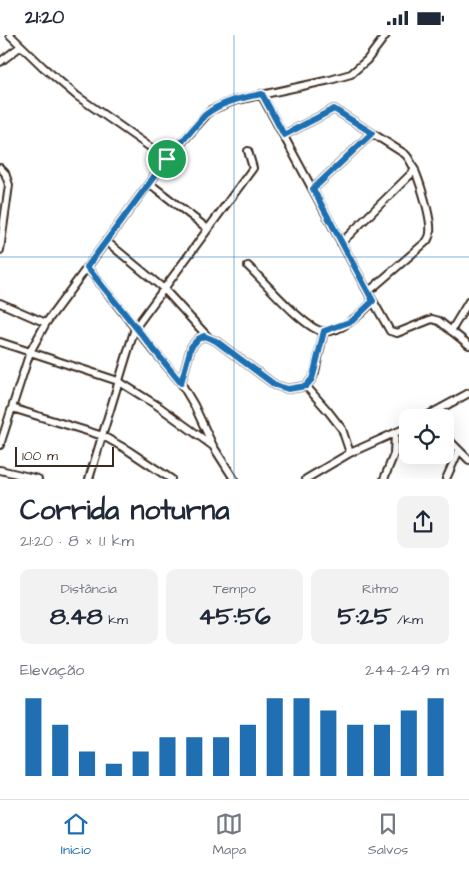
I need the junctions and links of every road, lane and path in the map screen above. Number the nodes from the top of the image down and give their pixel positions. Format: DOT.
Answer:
graph roads {
  1 [pos="10,35"];
  2 [pos="386,35"];
  3 [pos="21,46"];
  4 [pos="0,62"];
  5 [pos="262,94"];
  6 [pos="372,133"];
  7 [pos="284,135"];
  8 [pos="248,151"];
  9 [pos="167,159"];
  10 [pos="0,168"];
  11 [pos="415,170"];
  12 [pos="149,183"];
  13 [pos="313,189"];
  14 [pos="208,229"];
  15 [pos="1,235"];
  16 [pos="106,241"];
  17 [pos="341,243"];
  18 [pos="0,250"];
  19 [pos="248,266"];
  20 [pos="87,267"];
  21 [pos="164,289"];
  22 [pos="368,292"];
  23 [pos="373,301"];
  24 [pos="469,301"];
  25 [pos="0,303"];
  26 [pos="46,323"];
  27 [pos="135,328"];
  28 [pos="324,331"];
  29 [pos="451,331"];
  30 [pos="208,337"];
  31 [pos="0,343"];
  32 [pos="469,345"];
  33 [pos="30,352"];
  34 [pos="118,381"];
  35 [pos="181,383"];
  36 [pos="306,386"];
  37 [pos="469,393"];
  38 [pos="12,408"];
  39 [pos="440,409"];
  40 [pos="399,431"];
  41 [pos="395,433"];
  42 [pos="103,436"];
  43 [pos="0,445"];
  44 [pos="454,445"];
  45 [pos="213,446"];
  46 [pos="459,450"];
  47 [pos="350,453"];
  48 [pos="469,461"];
  49 [pos="0,470"];
  50 [pos="311,478"];
  51 [pos="38,479"];
  52 [pos="90,479"];
  53 [pos="170,479"];
  54 [pos="234,479"];
  55 [pos="384,479"];
  56 [pos="446,479"];
  1 -- 3 [label="street"];
  2 -- 5 [label="street"];
  3 -- 4 [label="street"];
  3 -- 9 [label="street"];
  5 -- 7 [label="street"];
  5 -- 9 [label="street"];
  6 -- 7 [label="street"];
  6 -- 11 [label="street"];
  6 -- 13 [label="street"];
  7 -- 13 [label="street"];
  8 -- 14 [label="street"];
  9 -- 12 [label="street"];
  10 -- 15 [label="street"];
  11 -- 17 [label="street"];
  11 -- 22 [label="street"];
  12 -- 14 [label="street"];
  12 -- 16 [label="street"];
  13 -- 17 [label="street"];
  14 -- 21 [label="street"];
  15 -- 18 [label="street"];
  16 -- 20 [label="street"];
  16 -- 21 [label="street"];
  17 -- 22 [label="street"];
  19 -- 28 [label="street"];
  20 -- 26 [label="street"];
  20 -- 27 [label="street"];
  21 -- 27 [label="street"];
  21 -- 30 [label="street"];
  22 -- 23 [label="street"];
  23 -- 28 [label="street"];
  23 -- 29 [label="street"];
  24 -- 29 [label="street"];
  25 -- 26 [label="street"];
  26 -- 33 [label="street"];
  27 -- 34 [label="street"];
  27 -- 35 [label="street"];
  28 -- 36 [label="street"];
  29 -- 32 [label="street"];
  30 -- 35 [label="street"];
  30 -- 36 [label="street"];
  31 -- 33 [label="street"];
  33 -- 34 [label="street"];
  33 -- 38 [label="street"];
  34 -- 42 [label="street"];
  34 -- 45 [label="street"];
  35 -- 45 [label="street"];
  36 -- 47 [label="street"];
  37 -- 39 [label="street"];
  38 -- 42 [label="street"];
  38 -- 43 [label="street"];
  40 -- 41 [label="street"];
  41 -- 47 [label="street"];
  41 -- 55 [label="street"];
  42 -- 52 [label="street"];
  42 -- 53 [label="street"];
  44 -- 46 [label="street"];
  45 -- 54 [label="street"];
  46 -- 48 [label="street"];
  46 -- 56 [label="street"];
  47 -- 50 [label="street"];
  49 -- 51 [label="street"];
}
